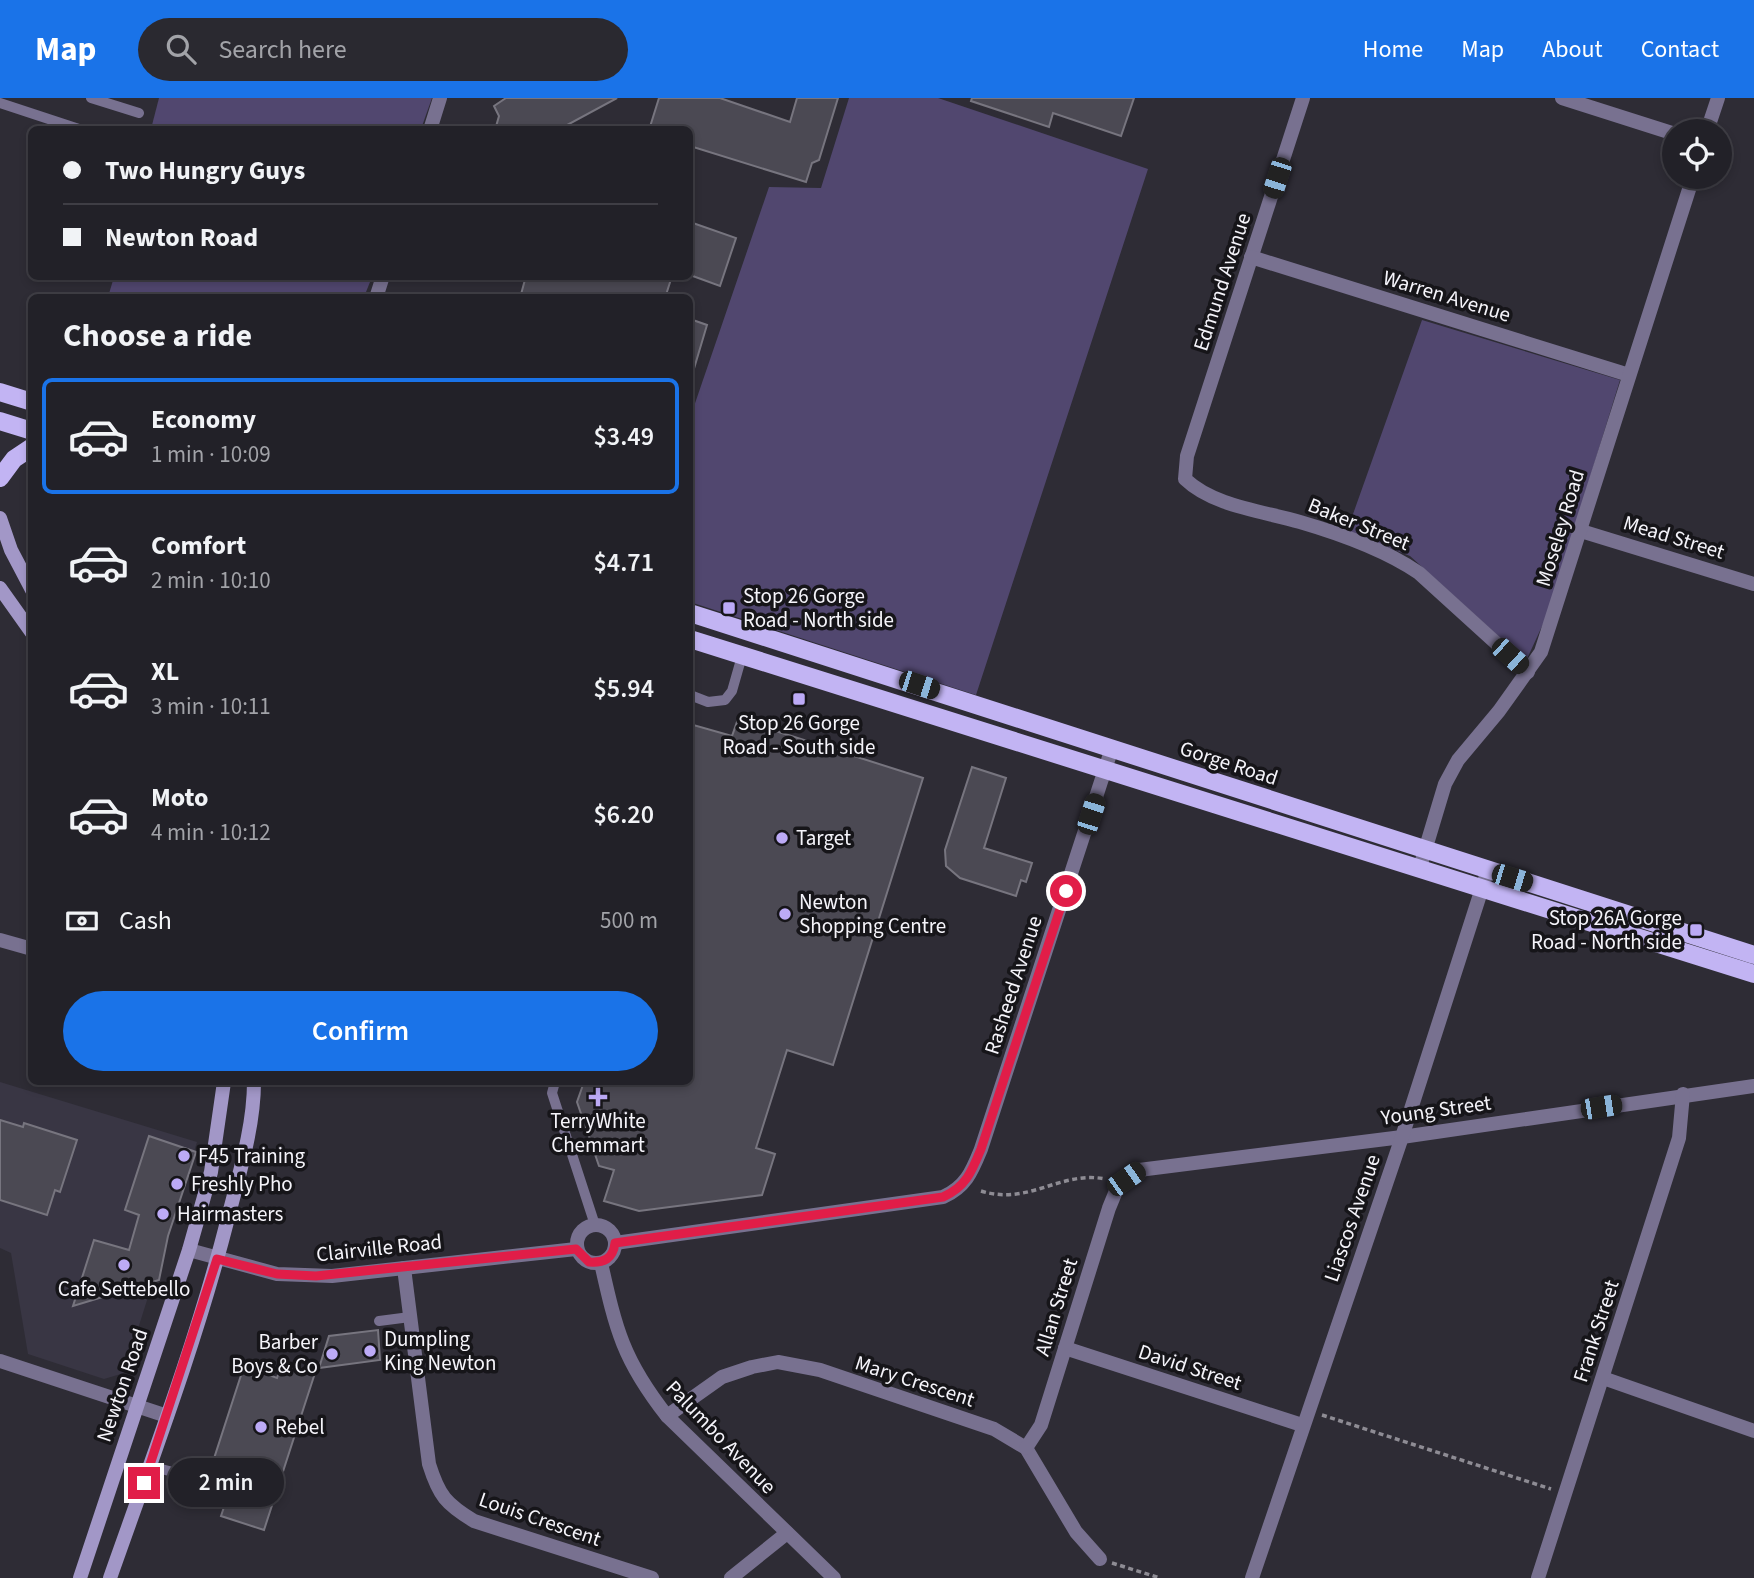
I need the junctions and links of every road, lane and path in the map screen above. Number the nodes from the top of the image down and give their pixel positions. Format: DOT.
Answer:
graph roads {
  1 [pos="92,98"];
  2 [pos="440,98"];
  3 [pos="1303,98"];
  4 [pos="1562,98"];
  5 [pos="1718,98"];
  6 [pos="0,103"];
  7 [pos="139,113"];
  8 [pos="1711,119"];
  9 [pos="71,126"];
  10 [pos="431,126"];
  11 [pos="1662,130"];
  12 [pos="1689,189"];
  13 [pos="1251,257"];
  14 [pos="1629,375"];
  15 [pos="2,391"];
  16 [pos="28,401"];
  17 [pos="0,421"];
  18 [pos="28,430"];
  19 [pos="28,450"];
  20 [pos="0,478"];
  21 [pos="1185,479"];
  22 [pos="0,518"];
  23 [pos="1581,531"];
  24 [pos="28,583"];
  25 [pos="1754,584"];
  26 [pos="0,588"];
  27 [pos="693,614"];
  28 [pos="28,627"];
  29 [pos="768,638"];
  30 [pos="693,640"];
  31 [pos="742,656"];
  32 [pos="1528,672"];
  33 [pos="693,696"];
  34 [pos="1112,748"];
  35 [pos="1105,768"];
  36 [pos="1422,859"];
  37 [pos="1485,879"];
  38 [pos="0,940"];
  39 [pos="28,948"];
  40 [pos="1754,955"];
  41 [pos="1754,974"];
  42 [pos="224,1085"];
  43 [pos="254,1085"];
  44 [pos="554,1085"];
  45 [pos="1754,1086"];
  46 [pos="1683,1094"];
  47 [pos="1402,1137"];
  48 [pos="1126,1179"];
  49 [pos="595,1225"];
  50 [pos="615,1243"];
  51 [pos="576,1249"];
  52 [pos="189,1250"];
  53 [pos="217,1259"];
  54 [pos="601,1263"];
  55 [pos="404,1268"];
  56 [pos="410,1317"];
  57 [pos="379,1321"];
  58 [pos="1065,1348"];
  59 [pos="0,1361"];
  60 [pos="1603,1378"];
  61 [pos="136,1407"];
  62 [pos="1307,1410"];
  63 [pos="167,1416"];
  64 [pos="667,1416"];
  65 [pos="1302,1425"];
  66 [pos="1754,1431"];
  67 [pos="1026,1448"];
  68 [pos="150,1465"];
  69 [pos="192,1477"];
  70 [pos="1565,1494"];
  71 [pos="787,1534"];
  72 [pos="1100,1559"];
  73 [pos="1138,1571"];
  74 [pos="80,1578"];
  75 [pos="110,1578"];
  76 [pos="652,1578"];
  77 [pos="731,1578"];
  78 [pos="834,1578"];
  79 [pos="1135,1578"];
  80 [pos="1160,1578"];
  81 [pos="1252,1578"];
  82 [pos="1538,1578"];
  1 -- 7 [label="lane"];
  2 -- 10 [label="street"];
  3 -- 13 [label="street, Edmund Avenue"];
  4 -- 11 [label="street"];
  5 -- 8 [label="street"];
  6 -- 9 [label="lane"];
  12 -- 14 [label="street, Moseley Road"];
  13 -- 14 [label="street, Warren Avenue"];
  13 -- 21 [label="street, Edmund Avenue"];
  14 -- 23 [label="street, Moseley Road"];
  15 -- 16 [label="main road"];
  17 -- 18 [label="main road"];
  19 -- 20 [label="main road"];
  21 -- 32 [label="street, Baker Street"];
  22 -- 24 [label="main road"];
  23 -- 25 [label="street, Mead Street"];
  23 -- 32 [label="street, Moseley Road"];
  26 -- 28 [label="main road"];
  27 -- 29 [label="main road, Gorge Road"];
  29 -- 31 [label="main road"];
  29 -- 34 [label="main road, Gorge Road"];
  30 -- 31 [label="main road, Gorge Road"];
  31 -- 33 [label="lane"];
  31 -- 35 [label="main road, Gorge Road"];
  32 -- 36 [label="street, Moseley Road"];
  34 -- 35 [label="street, Rasheed Avenue"];
  34 -- 36 [label="main road, Gorge Road"];
  35 -- 36 [label="main road, Gorge Road"];
  35 -- 50 [label="street, Rasheed Avenue"];
  36 -- 37 [label="main road, Gorge Road"];
  37 -- 40 [label="main road, Gorge Road"];
  37 -- 41 [label="main road, Gorge Road"];
  37 -- 47 [label="street, Liascos Avenue"];
  38 -- 39 [label="street"];
  42 -- 52 [label="main road, Newton Road"];
  43 -- 53 [label="main road"];
  44 -- 49 [label="lane"];
  45 -- 46 [label="street, Young Street"];
  46 -- 47 [label="street, Young Street"];
  46 -- 60 [label="street, Frank Street"];
  47 -- 48 [label="street, Young Street"];
  47 -- 62 [label="street, Liascos Avenue"];
  48 -- 58 [label="street, Allan Street"];
  49 -- 50 [label="street"];
  49 -- 51 [label="street"];
  50 -- 54 [label="street"];
  51 -- 54 [label="street"];
  51 -- 55 [label="street, Clairville Road"];
  52 -- 53 [label="street, Clairville Road"];
  52 -- 61 [label="main road, Newton Road"];
  53 -- 55 [label="street, Clairville Road"];
  53 -- 63 [label="main road"];
  54 -- 64 [label="street, Palumbo Avenue"];
  55 -- 56 [label="street, Louis Crescent"];
  56 -- 57 [label="lane"];
  56 -- 76 [label="street, Louis Crescent"];
  58 -- 65 [label="street, David Street"];
  58 -- 67 [label="street, Allan Street"];
  59 -- 61 [label="street"];
  60 -- 66 [label="street"];
  60 -- 70 [label="street, Frank Street"];
  61 -- 63 [label="street"];
  61 -- 74 [label="main road, Newton Road"];
  62 -- 65 [label="street, Liascos Avenue"];
  62 -- 70 [label="path"];
  63 -- 68 [label="main road"];
  64 -- 67 [label="street, Mary Crescent"];
  64 -- 71 [label="street, Palumbo Avenue"];
  65 -- 81 [label="street, Liascos Avenue"];
  67 -- 72 [label="street, Mary Crescent"];
  68 -- 69 [label="lane"];
  68 -- 75 [label="main road"];
  70 -- 82 [label="street, Frank Street"];
  71 -- 77 [label="street"];
  71 -- 78 [label="street, Palumbo Avenue"];
  72 -- 73 [label="path"];
  73 -- 79 [label="path"];
  73 -- 80 [label="path"];
}
